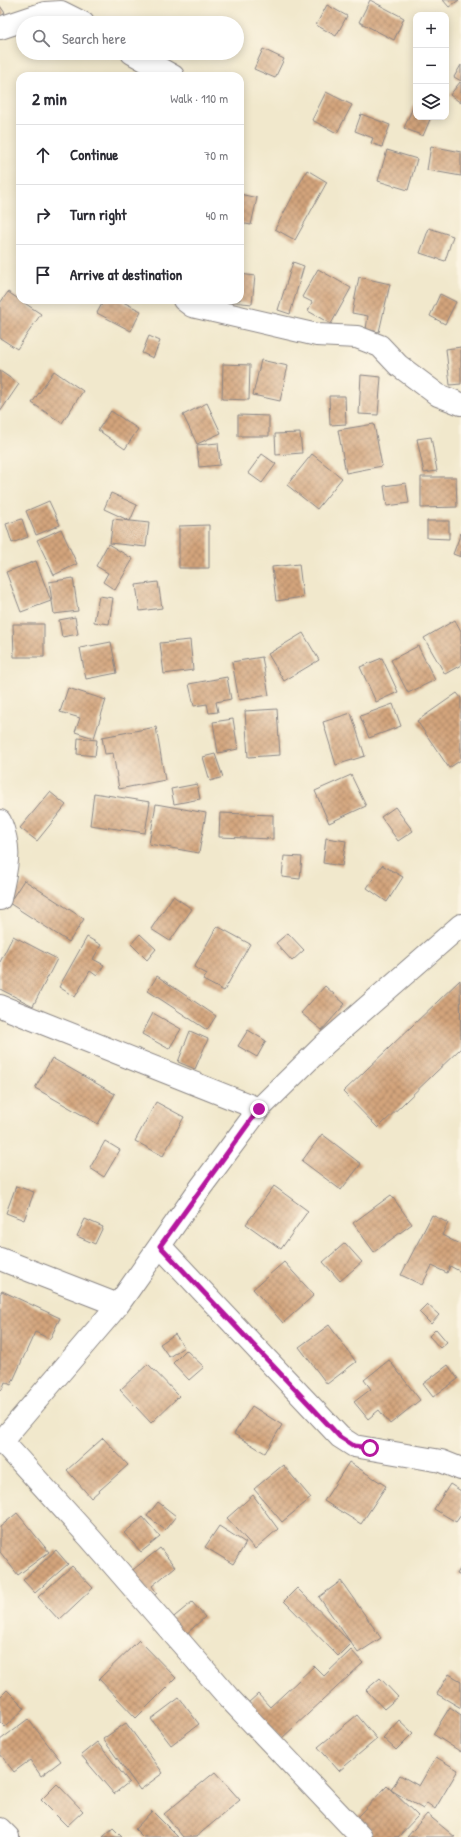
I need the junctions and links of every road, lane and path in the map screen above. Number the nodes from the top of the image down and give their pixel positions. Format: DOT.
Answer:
graph roads {
  1 [pos="36,16"];
  2 [pos="69,16"];
  3 [pos="16,23"];
  4 [pos="0,28"];
  5 [pos="144,60"];
  6 [pos="166,72"];
  7 [pos="189,304"];
  8 [pos="461,404"];
  9 [pos="0,821"];
  10 [pos="0,899"];
  11 [pos="461,925"];
  12 [pos="0,1006"];
  13 [pos="259,1109"];
  14 [pos="160,1246"];
  15 [pos="0,1259"];
  16 [pos="118,1305"];
  17 [pos="1,1442"];
  18 [pos="461,1469"];
  19 [pos="0,1829"];
  20 [pos="8,1837"];
  21 [pos="361,1837"];
  1 -- 2 [label="street"];
  3 -- 4 [label="street"];
  5 -- 6 [label="street"];
  7 -- 8 [label="street"];
  9 -- 10 [label="street"];
  11 -- 13 [label="street"];
  12 -- 13 [label="street"];
  13 -- 14 [label="street"];
  14 -- 16 [label="street"];
  14 -- 18 [label="street"];
  15 -- 16 [label="street"];
  16 -- 17 [label="street"];
  17 -- 21 [label="street"];
  19 -- 20 [label="street"];
}
